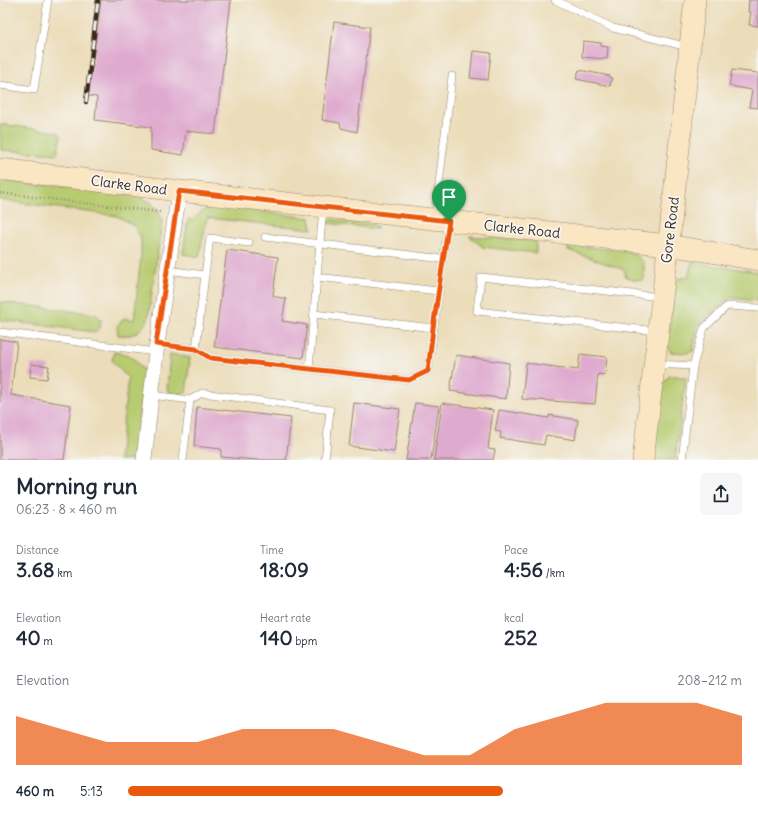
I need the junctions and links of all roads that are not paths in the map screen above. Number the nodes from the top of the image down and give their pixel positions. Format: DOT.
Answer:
graph roads {
  1 [pos="48,0"];
  2 [pos="555,0"];
  3 [pos="695,0"];
  4 [pos="690,47"];
  5 [pos="452,76"];
  6 [pos="0,85"];
  7 [pos="0,169"];
  8 [pos="179,191"];
  9 [pos="323,207"];
  10 [pos="442,220"];
  11 [pos="265,237"];
  12 [pos="249,243"];
  13 [pos="320,244"];
  14 [pos="668,245"];
  15 [pos="443,259"];
  16 [pos="758,260"];
  17 [pos="167,270"];
  18 [pos="205,275"];
  19 [pos="317,277"];
  20 [pos="438,291"];
  21 [pos="662,297"];
  22 [pos="758,308"];
  23 [pos="314,314"];
  24 [pos="433,328"];
  25 [pos="658,331"];
  26 [pos="0,332"];
  27 [pos="156,348"];
  28 [pos="196,349"];
  29 [pos="654,364"];
  30 [pos="693,366"];
  31 [pos="309,369"];
  32 [pos="151,394"];
  33 [pos="190,400"];
  34 [pos="144,460"];
  35 [pos="183,460"];
  36 [pos="325,460"];
  37 [pos="643,460"];
  38 [pos="682,460"];
  1 -- 6 [label="lane"];
  2 -- 4 [label="lane"];
  3 -- 4 [label="main road, Gore Road"];
  4 -- 14 [label="main road, Gore Road"];
  5 -- 10 [label="lane"];
  7 -- 8 [label="main road, Clarke Road"];
  8 -- 9 [label="main road, Clarke Road"];
  8 -- 17 [label="street"];
  9 -- 10 [label="main road, Clarke Road"];
  9 -- 13 [label="lane"];
  10 -- 14 [label="main road, Clarke Road"];
  10 -- 15 [label="lane"];
  11 -- 13 [label="lane"];
  12 -- 18 [label="lane"];
  13 -- 15 [label="lane"];
  13 -- 19 [label="lane"];
  14 -- 16 [label="main road, Clarke Road"];
  14 -- 21 [label="main road, Gore Road"];
  15 -- 20 [label="lane"];
  17 -- 18 [label="lane"];
  17 -- 27 [label="street"];
  18 -- 28 [label="lane"];
  19 -- 20 [label="lane"];
  19 -- 23 [label="lane"];
  20 -- 24 [label="lane"];
  21 -- 25 [label="main road, Gore Road"];
  21 -- 25 [label="lane"];
  22 -- 30 [label="lane"];
  23 -- 24 [label="lane"];
  23 -- 31 [label="lane"];
  24 -- 31 [label="lane"];
  25 -- 29 [label="main road, Gore Road"];
  26 -- 27 [label="lane"];
  27 -- 28 [label="lane"];
  27 -- 32 [label="street"];
  28 -- 31 [label="lane"];
  29 -- 30 [label="lane"];
  29 -- 37 [label="main road, Gore Road"];
  30 -- 38 [label="lane"];
  32 -- 33 [label="lane"];
  32 -- 34 [label="street"];
  33 -- 35 [label="lane"];
  33 -- 36 [label="lane"];
}
